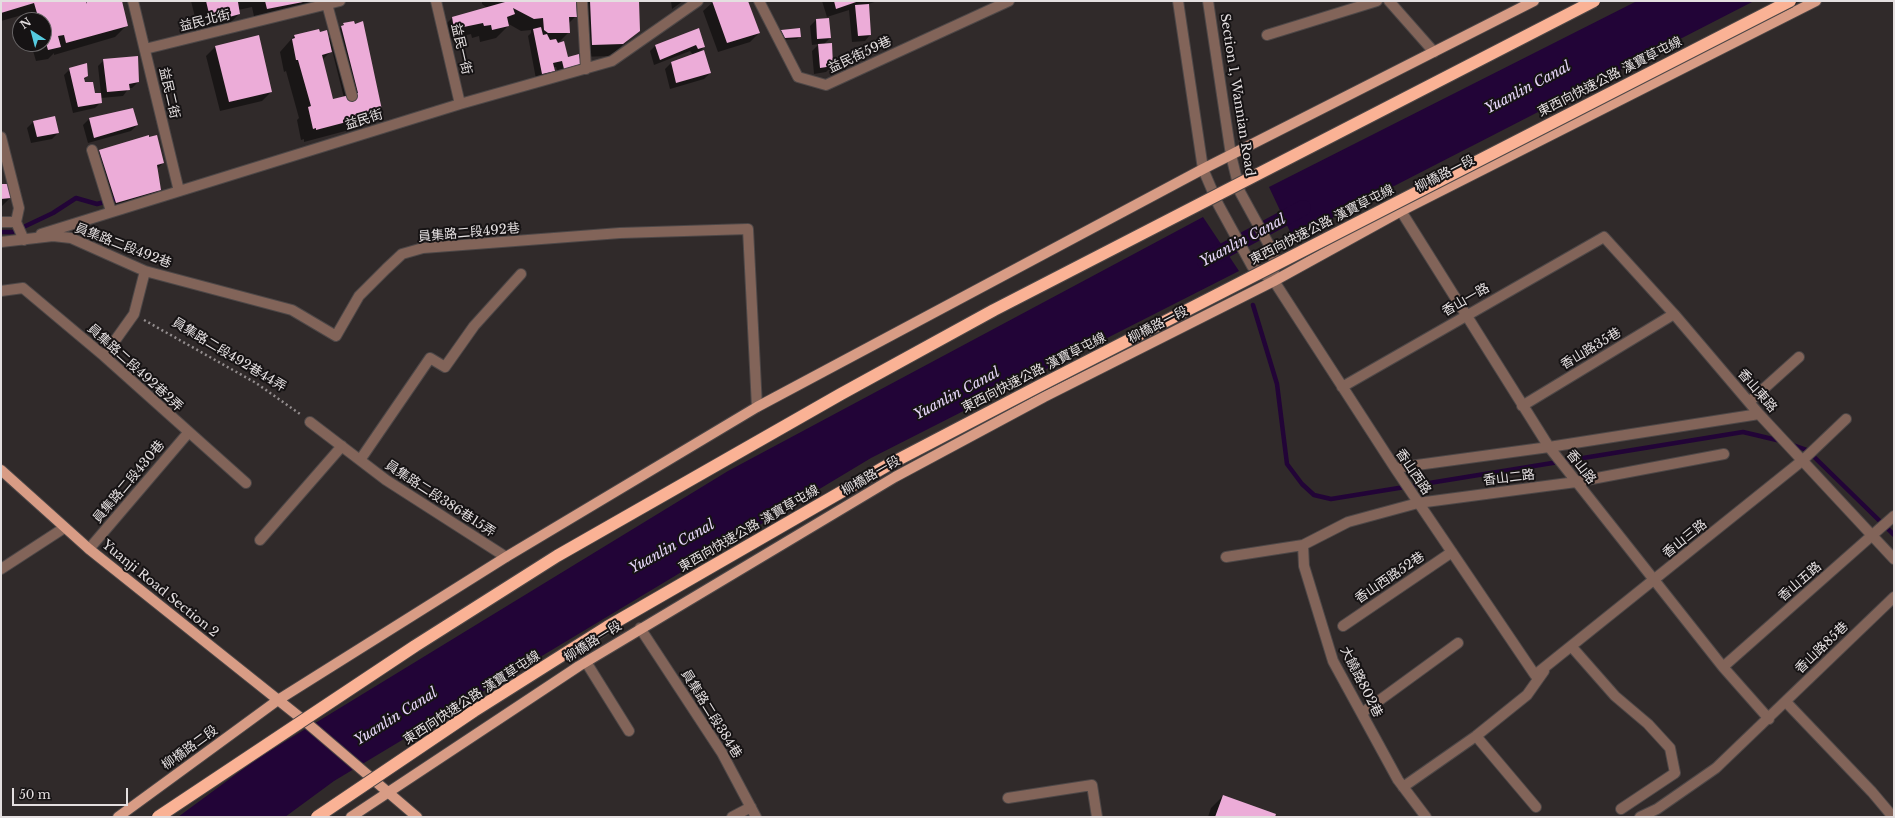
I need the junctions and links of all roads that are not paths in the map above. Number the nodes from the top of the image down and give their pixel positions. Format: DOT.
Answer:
graph roads {
  1 [pos="133,1"];
  2 [pos="340,1"];
  3 [pos="436,1"];
  4 [pos="582,1"];
  5 [pos="698,1"];
  6 [pos="760,1"];
  7 [pos="1009,1"];
  8 [pos="1178,1"];
  9 [pos="1208,1"];
  10 [pos="1377,1"];
  11 [pos="1389,1"];
  12 [pos="1534,1"];
  13 [pos="1594,1"];
  14 [pos="1790,1"];
  15 [pos="1816,1"];
  16 [pos="327,4"];
  17 [pos="1266,35"];
  18 [pos="145,49"];
  19 [pos="1434,52"];
  20 [pos="586,68"];
  21 [pos="352,96"];
  22 [pos="460,104"];
  23 [pos="1,137"];
  24 [pos="92,150"];
  25 [pos="1231,155"];
  26 [pos="1203,169"];
  27 [pos="179,191"];
  28 [pos="111,211"];
  29 [pos="1401,211"];
  30 [pos="1,222"];
  31 [pos="16,222"];
  32 [pos="1604,237"];
  33 [pos="24,240"];
  34 [pos="1,242"];
  35 [pos="145,271"];
  36 [pos="521,274"];
  37 [pos="1274,281"];
  38 [pos="1,291"];
  39 [pos="1674,314"];
  40 [pos="1466,315"];
  41 [pos="104,356"];
  42 [pos="1799,357"];
  43 [pos="1342,387"];
  44 [pos="1749,402"];
  45 [pos="1522,406"];
  46 [pos="757,407"];
  47 [pos="1759,414"];
  48 [pos="1846,419"];
  49 [pos="310,422"];
  50 [pos="188,432"];
  51 [pos="342,446"];
  52 [pos="1549,447"];
  53 [pos="1724,454"];
  54 [pos="360,460"];
  55 [pos="1803,460"];
  56 [pos="1395,468"];
  57 [pos="1,470"];
  58 [pos="1576,482"];
  59 [pos="246,483"];
  60 [pos="1418,503"];
  61 [pos="1894,516"];
  62 [pos="64,528"];
  63 [pos="1873,535"];
  64 [pos="260,540"];
  65 [pos="1303,545"];
  66 [pos="89,549"];
  67 [pos="1452,552"];
  68 [pos="506,557"];
  69 [pos="1226,557"];
  70 [pos="1894,559"];
  71 [pos="1,569"];
  72 [pos="1654,581"];
  73 [pos="1894,597"];
  74 [pos="1343,626"];
  75 [pos="640,628"];
  76 [pos="1458,643"];
  77 [pos="1571,646"];
  78 [pos="586,662"];
  79 [pos="1549,664"];
  80 [pos="1723,667"];
  81 [pos="1535,675"];
  82 [pos="278,700"];
  83 [pos="1786,702"];
  84 [pos="1362,713"];
  85 [pos="1769,718"];
  86 [pos="629,731"];
  87 [pos="1476,736"];
  88 [pos="1403,787"];
  89 [pos="388,791"];
  90 [pos="1008,798"];
  91 [pos="751,807"];
  92 [pos="1536,807"];
  93 [pos="1621,809"];
  94 [pos="1660,813"];
  95 [pos="118,817"];
  96 [pos="158,817"];
  97 [pos="317,817"];
  98 [pos="351,817"];
  99 [pos="417,817"];
  100 [pos="732,817"];
  101 [pos="756,817"];
  102 [pos="1097,817"];
  103 [pos="1426,817"];
  104 [pos="1640,817"];
  105 [pos="1893,817"];
  1 -- 18 [label="street, 益民二街"];
  2 -- 16 [label="street, 益民北街"];
  3 -- 22 [label="street, 益民一街"];
  4 -- 20 [label="street"];
  5 -- 20 [label="street, 益民街"];
  6 -- 7 [label="street, 益民街59巷"];
  8 -- 26 [label="street"];
  9 -- 25 [label="street, Section 1, Wannian Road"];
  10 -- 17 [label="street"];
  11 -- 19 [label="street"];
  12 -- 19 [label="main road"];
  13 -- 96 [label="highway, bridge"];
  14 -- 97 [label="highway, 東西向快速公路 漢寶草屯線, bridge"];
  15 -- 29 [label="main road, 柳橋路一段"];
  16 -- 18 [label="street, 益民北街"];
  16 -- 21 [label="street"];
  18 -- 27 [label="street, 益民二街"];
  19 -- 25 [label="main road"];
  20 -- 22 [label="street, 益民街"];
  22 -- 27 [label="street, 益民街"];
  23 -- 31 [label="street"];
  24 -- 28 [label="street"];
  25 -- 26 [label="main road"];
  25 -- 37 [label="street, Section 1, Wannian Road"];
  26 -- 37 [label="street"];
  26 -- 46 [label="main road"];
  27 -- 28 [label="street, 益民街"];
  28 -- 33 [label="street, 益民街"];
  29 -- 37 [label="main road, 柳橋路一段"];
  29 -- 40 [label="street, 香山路"];
  30 -- 31 [label="street"];
  31 -- 33 [label="street"];
  32 -- 39 [label="street, 香山東路"];
  32 -- 40 [label="street, 香山一路"];
  33 -- 34 [label="street, 員集路二段492巷"];
  33 -- 35 [label="street, 員集路二段492巷"];
  35 -- 41 [label="street"];
  35 -- 46 [label="street, 員集路二段492巷"];
  36 -- 54 [label="street"];
  37 -- 43 [label="street, 香山西路"];
  37 -- 75 [label="main road, 柳橋路一段"];
  38 -- 41 [label="street, 員集路二段492巷2弄"];
  39 -- 44 [label="street, 香山東路"];
  39 -- 45 [label="street, 香山路35巷"];
  40 -- 43 [label="street, 香山一路"];
  40 -- 45 [label="street, 香山路"];
  41 -- 50 [label="street, 員集路二段492巷2弄"];
  42 -- 44 [label="street"];
  43 -- 56 [label="street, 香山西路"];
  44 -- 47 [label="street, 香山東路"];
  45 -- 52 [label="street, 香山路"];
  46 -- 68 [label="main road"];
  47 -- 52 [label="street, 香山二路"];
  47 -- 55 [label="street, 香山東路"];
  48 -- 55 [label="street, 香山三路"];
  49 -- 51 [label="street, 員集路二段386巷15弄"];
  50 -- 59 [label="street, 員集路二段492巷2弄"];
  50 -- 66 [label="street, 員集路二段430巷"];
  51 -- 54 [label="street, 員集路二段386巷15弄"];
  51 -- 64 [label="street"];
  52 -- 56 [label="street, 香山二路"];
  52 -- 58 [label="street, 香山路"];
  53 -- 58 [label="street, 香山二路"];
  54 -- 68 [label="street, 員集路二段386巷15弄"];
  55 -- 63 [label="street, 香山東路"];
  55 -- 72 [label="street, 香山三路"];
  56 -- 60 [label="street, 香山西路"];
  57 -- 62 [label="main road, Yuanji Road Section 2"];
  58 -- 60 [label="street, 香山二路"];
  58 -- 72 [label="street, 香山路"];
  60 -- 65 [label="street, 香山二路"];
  60 -- 67 [label="street, 香山西路"];
  61 -- 63 [label="street, 香山五路"];
  62 -- 66 [label="main road, Yuanji Road Section 2"];
  62 -- 71 [label="street"];
  63 -- 70 [label="street, 香山東路"];
  63 -- 80 [label="street, 香山五路"];
  65 -- 69 [label="street, 香山二路"];
  65 -- 84 [label="street, 大饒路802巷"];
  66 -- 82 [label="main road, Yuanji Road Section 2"];
  67 -- 74 [label="street, 香山西路52巷"];
  67 -- 81 [label="street, 香山西路"];
  68 -- 82 [label="main road"];
  72 -- 77 [label="street, 香山三路"];
  72 -- 80 [label="street, 香山路"];
  73 -- 83 [label="street, 香山路85巷"];
  75 -- 78 [label="main road, 柳橋路一段"];
  75 -- 91 [label="street, 員集路二段384巷"];
  76 -- 84 [label="street"];
  77 -- 79 [label="street, 香山三路"];
  77 -- 93 [label="street"];
  78 -- 86 [label="street"];
  78 -- 89 [label="main road, 柳橋路一段"];
  79 -- 81 [label="street, 香山三路"];
  79 -- 87 [label="street"];
  80 -- 85 [label="street, 香山路"];
  82 -- 89 [label="main road, Yuanji Road Section 2"];
  82 -- 95 [label="main road, 柳橋路二段"];
  83 -- 85 [label="street, 香山路85巷"];
  83 -- 105 [label="street"];
  84 -- 88 [label="street, 大饒路802巷"];
  85 -- 94 [label="street, 香山路85巷"];
  87 -- 88 [label="street"];
  87 -- 92 [label="street"];
  88 -- 103 [label="street, 大饒路802巷"];
  89 -- 98 [label="main road"];
  89 -- 99 [label="main road"];
  90 -- 102 [label="street"];
  91 -- 100 [label="street"];
  91 -- 101 [label="street, 員集路二段384巷"];
  94 -- 104 [label="street, 香山路85巷"];
}
